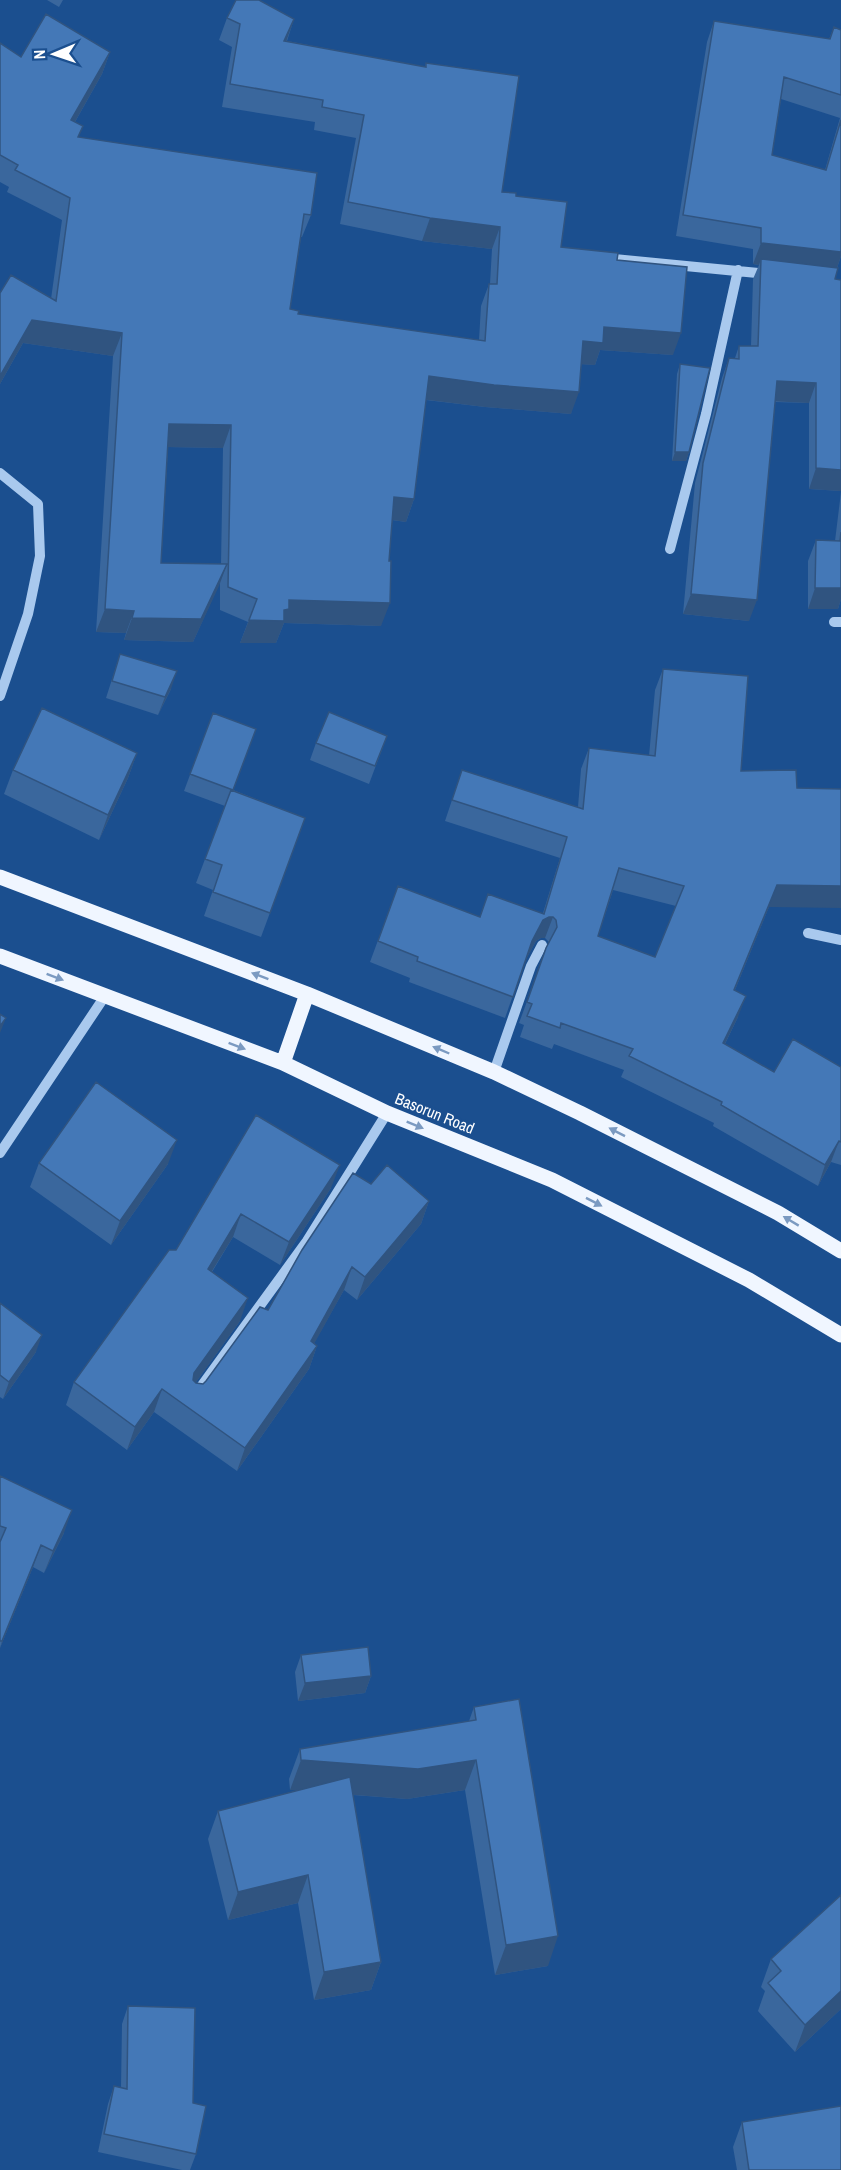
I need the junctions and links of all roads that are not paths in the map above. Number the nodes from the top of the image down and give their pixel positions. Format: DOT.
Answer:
graph roads {
  1 [pos="592,258"];
  2 [pos="738,270"];
  3 [pos="784,276"];
  4 [pos="0,473"];
  5 [pos="670,549"];
  6 [pos="0,696"];
  7 [pos="0,877"];
  8 [pos="808,933"];
  9 [pos="841,940"];
  10 [pos="542,945"];
  11 [pos="0,956"];
  12 [pos="307,994"];
  13 [pos="105,996"];
  14 [pos="283,1063"];
  15 [pos="494,1072"];
  16 [pos="387,1113"];
  17 [pos="0,1153"];
  18 [pos="841,1251"];
  19 [pos="841,1335"];
  20 [pos="192,1400"];
  1 -- 2 [label="street"];
  2 -- 3 [label="street"];
  2 -- 5 [label="street"];
  4 -- 6 [label="street"];
  12 -- 7 [label="main road, one-way"];
  8 -- 9 [label="street"];
  10 -- 15 [label="street"];
  11 -- 13 [label="main road, Basorun Road, one-way"];
  12 -- 14 [label="main road"];
  15 -- 12 [label="main road, one-way"];
  13 -- 14 [label="main road, Basorun Road, one-way"];
  13 -- 17 [label="street"];
  14 -- 16 [label="main road, Basorun Road"];
  18 -- 15 [label="main road, one-way"];
  16 -- 19 [label="main road, Basorun Road, one-way"];
  16 -- 20 [label="street"];
}
